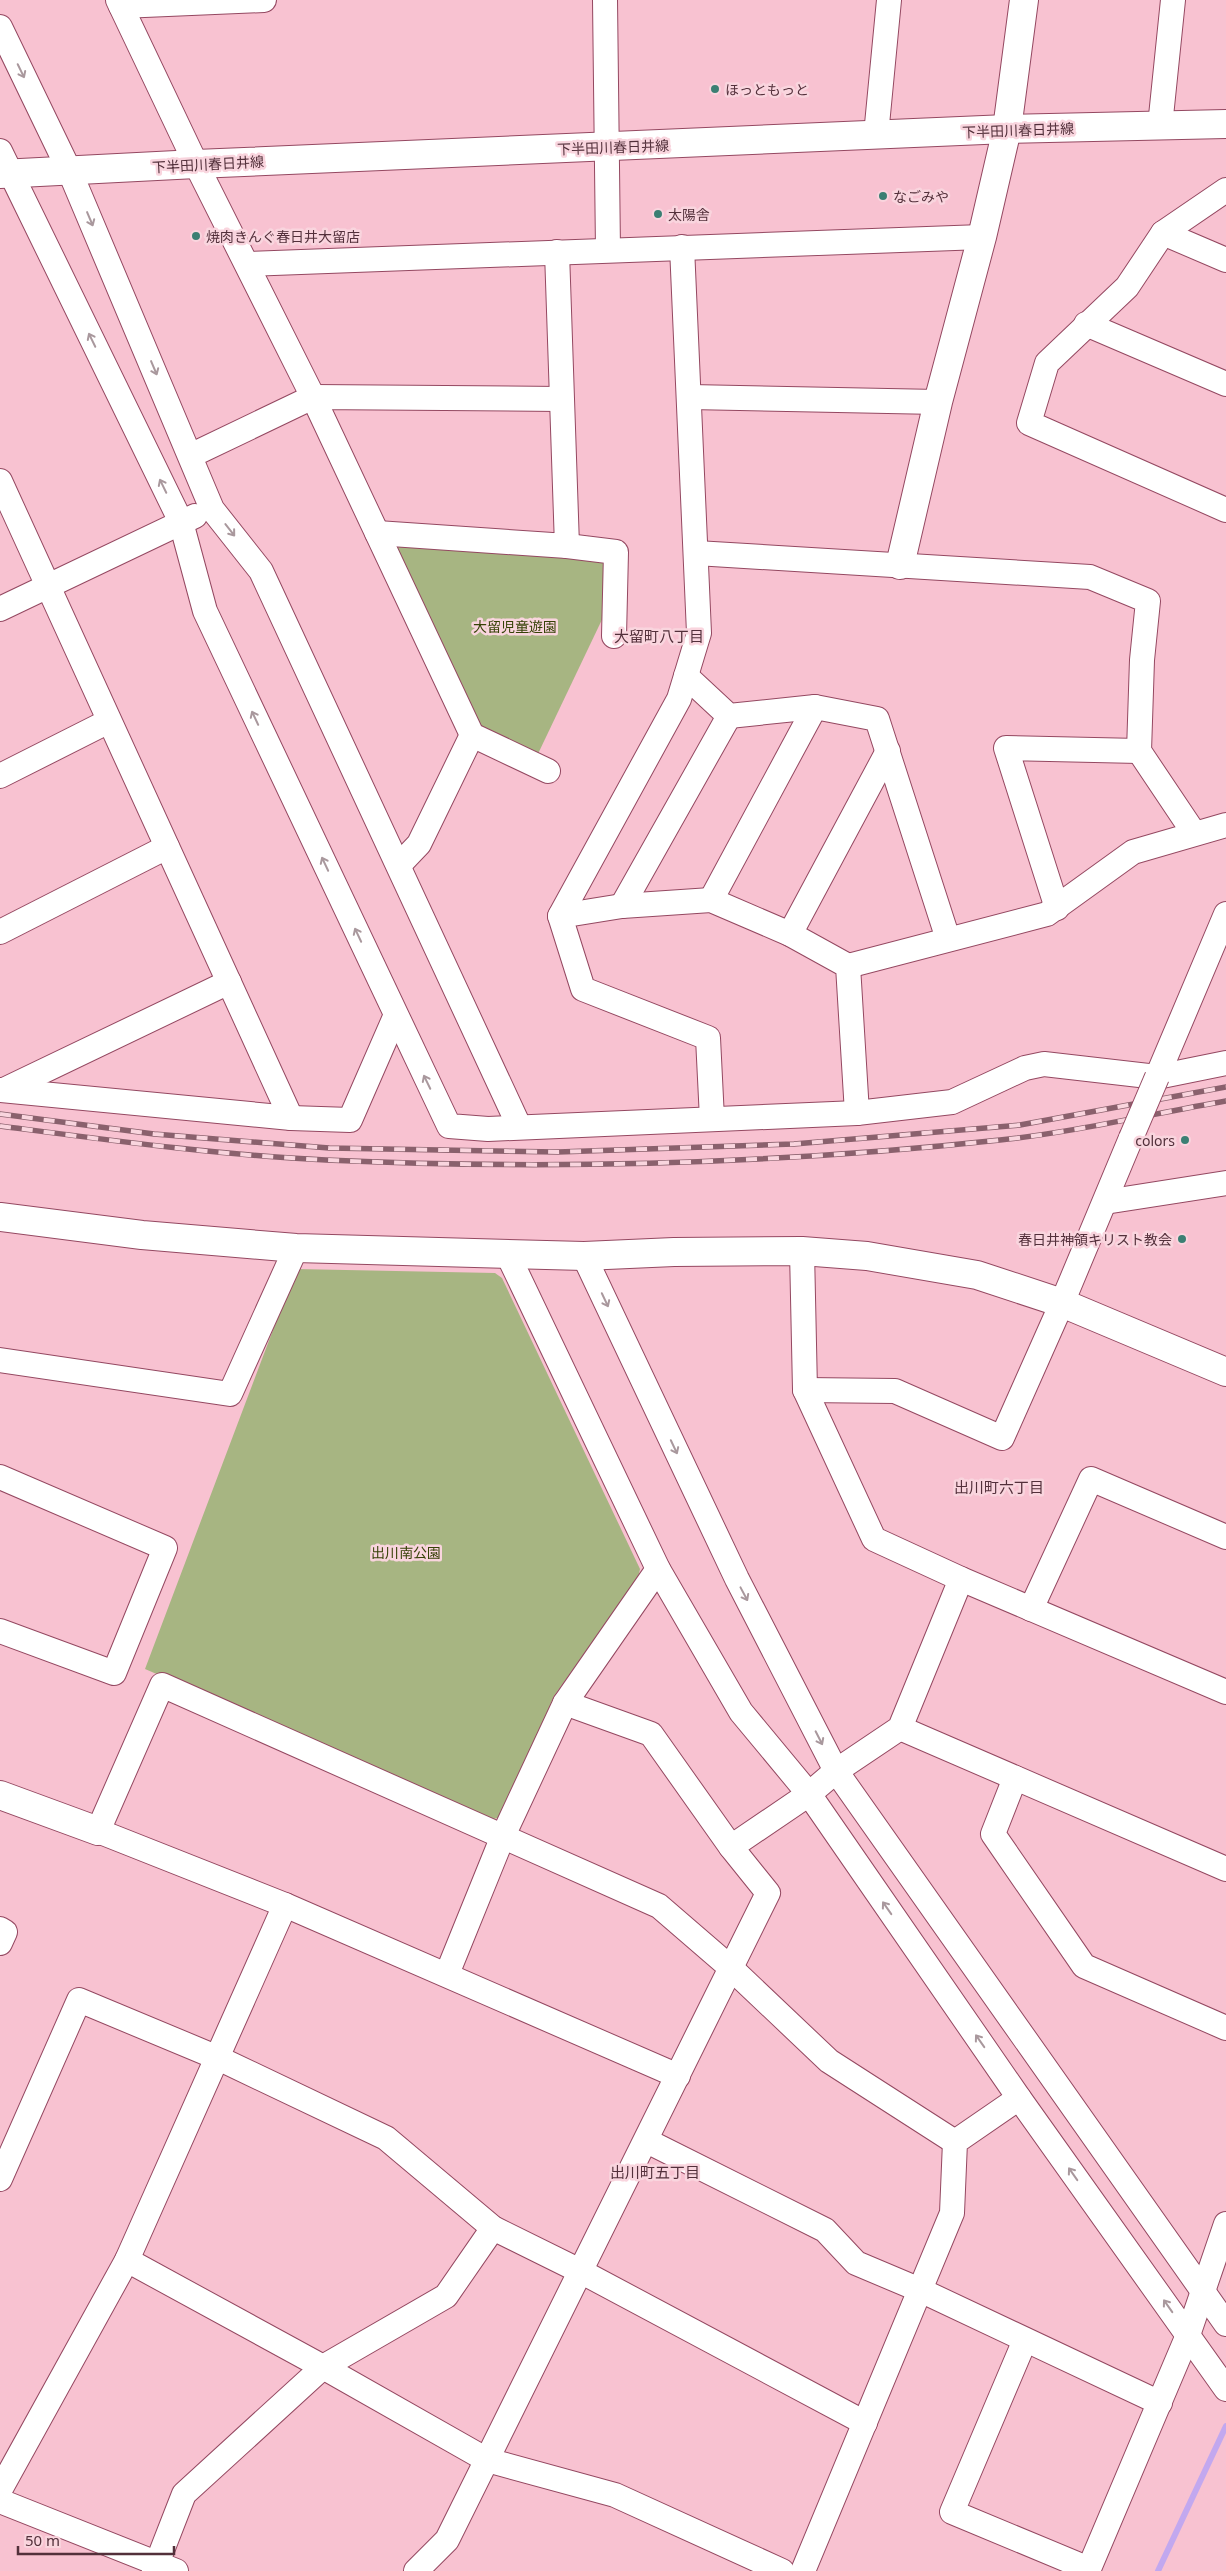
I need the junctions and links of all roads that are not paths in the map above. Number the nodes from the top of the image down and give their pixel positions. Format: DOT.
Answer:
graph roads {
  1 [pos="253,0"];
  2 [pos="264,0"];
  3 [pos="605,0"];
  4 [pos="889,0"];
  5 [pos="1024,0"];
  6 [pos="1173,0"];
  7 [pos="119,3"];
  8 [pos="0,27"];
  9 [pos="1226,124"];
  10 [pos="1160,126"];
  11 [pos="1007,129"];
  12 [pos="876,135"];
  13 [pos="607,148"];
  14 [pos="196,164"];
  15 [pos="4,167"];
  16 [pos="70,172"];
  17 [pos="1226,190"];
  18 [pos="1164,233"];
  19 [pos="982,237"];
  20 [pos="682,247"];
  21 [pos="608,250"];
  22 [pos="557,252"];
  23 [pos="1226,260"];
  24 [pos="247,264"];
  25 [pos="1086,324"];
  26 [pos="1226,384"];
  27 [pos="690,397"];
  28 [pos="314,398"];
  29 [pos="561,399"];
  30 [pos="938,402"];
  31 [pos="192,455"];
  32 [pos="0,481"];
  33 [pos="212,509"];
  34 [pos="1226,510"];
  35 [pos="181,522"];
  36 [pos="377,533"];
  37 [pos="567,546"];
  38 [pos="696,553"];
  39 [pos="900,565"];
  40 [pos="49,586"];
  41 [pos="0,609"];
  42 [pos="614,636"];
  43 [pos="686,676"];
  44 [pos="815,707"];
  45 [pos="729,716"];
  46 [pos="109,721"];
  47 [pos="472,735"];
  48 [pos="888,751"];
  49 [pos="1139,751"];
  50 [pos="548,771"];
  51 [pos="0,776"];
  52 [pos="1226,825"];
  53 [pos="1194,833"];
  54 [pos="167,846"];
  55 [pos="399,866"];
  56 [pos="711,900"];
  57 [pos="622,906"];
  58 [pos="1057,908"];
  59 [pos="1226,914"];
  60 [pos="560,916"];
  61 [pos="0,932"];
  62 [pos="790,934"];
  63 [pos="948,939"];
  64 [pos="848,966"];
  65 [pos="229,982"];
  66 [pos="395,1017"];
  67 [pos="1224,1058"];
  68 [pos="1157,1077"];
  69 [pos="2,1090"];
  70 [pos="857,1113"];
  71 [pos="291,1118"];
  72 [pos="712,1119"];
  73 [pos="519,1126"];
  74 [pos="1226,1182"];
  75 [pos="1105,1202"];
  76 [pos="0,1217"];
  77 [pos="296,1248"];
  78 [pos="802,1251"];
  79 [pos="508,1255"];
  80 [pos="584,1256"];
  81 [pos="1062,1303"];
  82 [pos="0,1360"];
  83 [pos="1226,1372"];
  84 [pos="805,1390"];
  85 [pos="0,1477"];
  86 [pos="1226,1537"];
  87 [pos="658,1569"];
  88 [pos="961,1579"];
  89 [pos="1031,1609"];
  90 [pos="0,1631"];
  91 [pos="1226,1692"];
  92 [pos="565,1703"];
  93 [pos="900,1728"];
  94 [pos="836,1771"];
  95 [pos="1015,1778"];
  96 [pos="808,1794"];
  97 [pos="0,1795"];
  98 [pos="98,1831"];
  99 [pos="504,1836"];
  100 [pos="731,1847"];
  101 [pos="1226,1869"];
  102 [pos="285,1905"];
  103 [pos="0,1929"];
  104 [pos="0,1943"];
  105 [pos="732,1969"];
  106 [pos="447,1974"];
  107 [pos="1226,2028"];
  108 [pos="218,2058"];
  109 [pos="678,2076"];
  110 [pos="1019,2098"];
  111 [pos="646,2141"];
  112 [pos="955,2142"];
  113 [pos="0,2180"];
  114 [pos="1226,2224"];
  115 [pos="493,2228"];
  116 [pos="127,2260"];
  117 [pos="582,2272"];
  118 [pos="920,2290"];
  119 [pos="1202,2291"];
  120 [pos="1226,2324"];
  121 [pos="1188,2335"];
  122 [pos="1025,2340"];
  123 [pos="323,2367"];
  124 [pos="1226,2389"];
  125 [pos="1160,2403"];
  126 [pos="865,2423"];
  127 [pos="487,2460"];
  128 [pos="0,2490"];
  129 [pos="0,2500"];
  130 [pos="162,2569"];
  131 [pos="1088,2570"];
  132 [pos="416,2571"];
  133 [pos="782,2571"];
  134 [pos="803,2571"];
  1 -- 2 [label="street"];
  1 -- 7 [label="street"];
  3 -- 13 [label="street"];
  4 -- 12 [label="street"];
  5 -- 11 [label="street"];
  6 -- 10 [label="street"];
  7 -- 14 [label="street"];
  8 -- 16 [label="street, one-way"];
  9 -- 10 [label="street, 下半田川春日井線"];
  10 -- 11 [label="street, 下半田川春日井線"];
  11 -- 12 [label="street, 下半田川春日井線"];
  11 -- 19 [label="street"];
  12 -- 13 [label="street, 下半田川春日井線"];
  13 -- 14 [label="street, 下半田川春日井線"];
  13 -- 21 [label="street"];
  14 -- 16 [label="street, 下半田川春日井線"];
  14 -- 24 [label="street"];
  15 -- 16 [label="street, 下半田川春日井線"];
  35 -- 15 [label="street, one-way"];
  16 -- 31 [label="street, one-way"];
  17 -- 18 [label="street"];
  18 -- 23 [label="street"];
  18 -- 25 [label="street"];
  19 -- 20 [label="street"];
  19 -- 30 [label="street"];
  20 -- 21 [label="street"];
  20 -- 27 [label="street"];
  21 -- 22 [label="street"];
  22 -- 24 [label="street"];
  22 -- 29 [label="street"];
  24 -- 28 [label="street"];
  25 -- 26 [label="street"];
  25 -- 34 [label="street"];
  27 -- 30 [label="street"];
  27 -- 38 [label="street"];
  28 -- 29 [label="street"];
  28 -- 31 [label="street"];
  28 -- 36 [label="street"];
  29 -- 37 [label="street"];
  30 -- 39 [label="street"];
  31 -- 33 [label="street"];
  32 -- 40 [label="street"];
  33 -- 35 [label="street"];
  33 -- 55 [label="street, one-way"];
  35 -- 40 [label="street"];
  66 -- 35 [label="street, one-way"];
  36 -- 37 [label="street"];
  36 -- 47 [label="street"];
  37 -- 42 [label="street"];
  38 -- 39 [label="street"];
  38 -- 43 [label="street"];
  39 -- 49 [label="street"];
  40 -- 41 [label="street"];
  40 -- 46 [label="street"];
  43 -- 45 [label="street"];
  43 -- 60 [label="street"];
  44 -- 45 [label="street"];
  44 -- 48 [label="street"];
  44 -- 56 [label="street"];
  45 -- 57 [label="street"];
  46 -- 51 [label="street"];
  46 -- 54 [label="street"];
  47 -- 50 [label="street"];
  47 -- 55 [label="street"];
  48 -- 62 [label="street"];
  48 -- 63 [label="street"];
  49 -- 53 [label="street"];
  49 -- 58 [label="street"];
  52 -- 53 [label="street"];
  53 -- 58 [label="street"];
  54 -- 61 [label="street"];
  54 -- 65 [label="street"];
  55 -- 73 [label="street"];
  56 -- 57 [label="street"];
  56 -- 62 [label="street"];
  57 -- 60 [label="street"];
  58 -- 63 [label="street"];
  59 -- 68 [label="street"];
  60 -- 72 [label="street"];
  62 -- 64 [label="street"];
  63 -- 64 [label="street"];
  64 -- 70 [label="street"];
  65 -- 69 [label="street"];
  65 -- 71 [label="street"];
  66 -- 71 [label="street"];
  73 -- 66 [label="street, one-way"];
  67 -- 68 [label="street"];
  68 -- 70 [label="street"];
  68 -- 75 [label="street, bridge"];
  69 -- 71 [label="street"];
  70 -- 72 [label="street"];
  72 -- 73 [label="street"];
  74 -- 75 [label="street"];
  75 -- 81 [label="street"];
  76 -- 77 [label="street"];
  77 -- 79 [label="street"];
  77 -- 82 [label="street"];
  78 -- 80 [label="street"];
  78 -- 81 [label="street"];
  78 -- 84 [label="street"];
  79 -- 80 [label="street"];
  79 -- 87 [label="street"];
  80 -- 94 [label="street, one-way"];
  81 -- 83 [label="street"];
  81 -- 84 [label="street"];
  84 -- 88 [label="street"];
  85 -- 90 [label="street"];
  86 -- 89 [label="street"];
  87 -- 92 [label="street"];
  87 -- 96 [label="street"];
  88 -- 89 [label="street"];
  88 -- 93 [label="street"];
  89 -- 91 [label="street"];
  92 -- 99 [label="street"];
  92 -- 100 [label="street"];
  93 -- 94 [label="street"];
  93 -- 95 [label="street"];
  94 -- 96 [label="street"];
  94 -- 119 [label="street"];
  95 -- 101 [label="street"];
  95 -- 107 [label="street"];
  96 -- 100 [label="street"];
  110 -- 96 [label="street, one-way"];
  97 -- 98 [label="street"];
  98 -- 99 [label="street"];
  98 -- 102 [label="street"];
  99 -- 105 [label="street"];
  99 -- 106 [label="street"];
  100 -- 105 [label="street"];
  102 -- 106 [label="street"];
  102 -- 108 [label="street"];
  103 -- 104 [label="street"];
  105 -- 109 [label="street"];
  105 -- 112 [label="street"];
  106 -- 109 [label="street"];
  108 -- 113 [label="street"];
  108 -- 115 [label="street"];
  108 -- 116 [label="street"];
  109 -- 111 [label="street"];
  110 -- 112 [label="street"];
  121 -- 110 [label="street, one-way"];
  111 -- 117 [label="street"];
  111 -- 118 [label="street"];
  112 -- 118 [label="street"];
  114 -- 119 [label="street"];
  115 -- 117 [label="street"];
  115 -- 123 [label="street"];
  116 -- 123 [label="street"];
  116 -- 128 [label="street"];
  117 -- 126 [label="street"];
  117 -- 127 [label="street"];
  118 -- 122 [label="street"];
  118 -- 126 [label="street"];
  119 -- 120 [label="street"];
  119 -- 121 [label="street"];
  121 -- 124 [label="street"];
  121 -- 125 [label="street"];
  122 -- 125 [label="street"];
  122 -- 131 [label="street"];
  123 -- 127 [label="street"];
  123 -- 130 [label="street"];
  125 -- 131 [label="street"];
  126 -- 134 [label="street"];
  127 -- 132 [label="street"];
  127 -- 133 [label="street"];
  129 -- 130 [label="street"];
}
